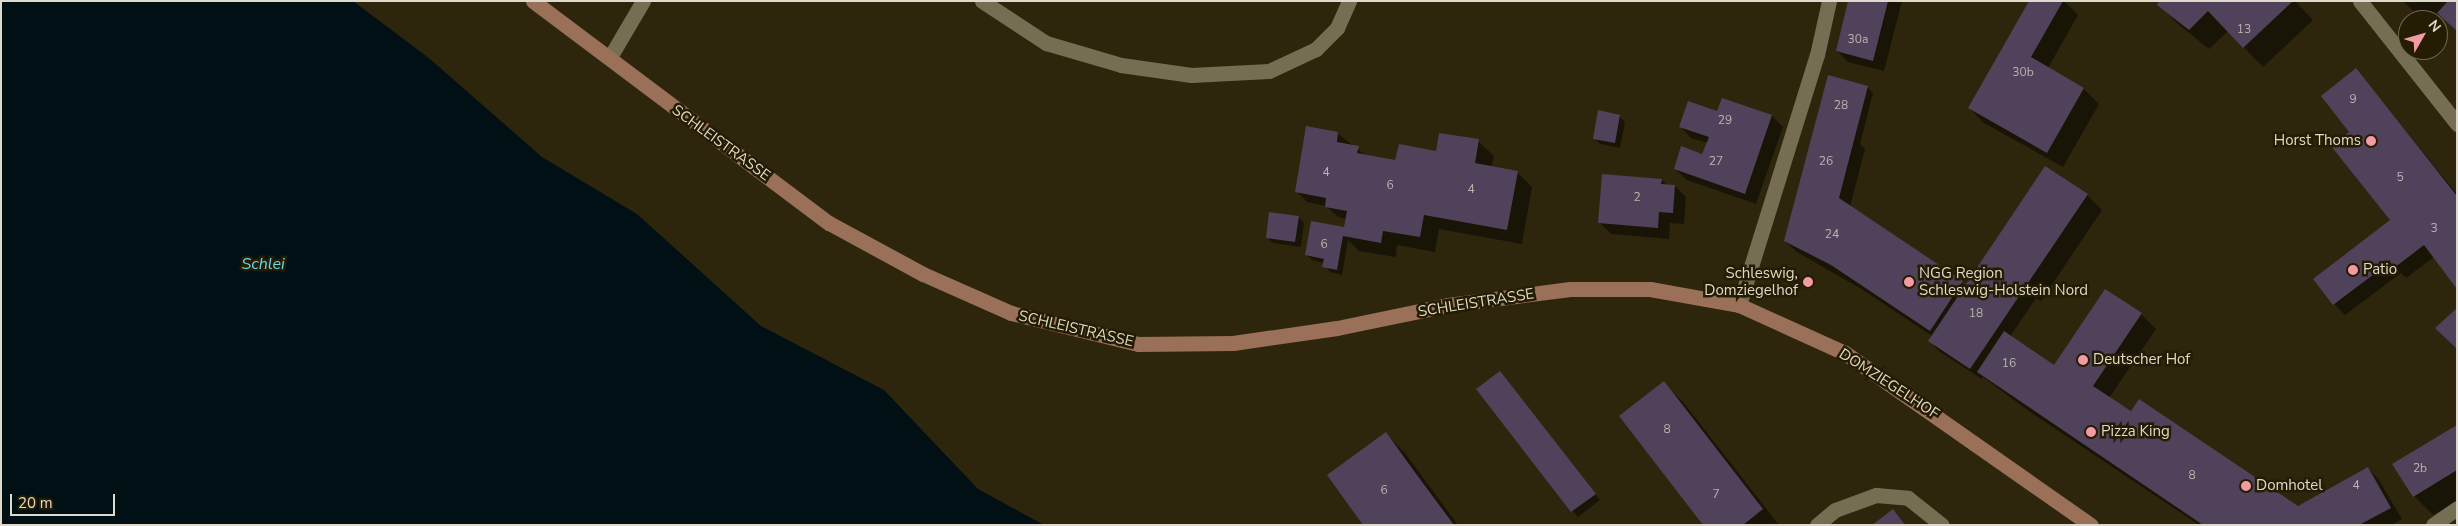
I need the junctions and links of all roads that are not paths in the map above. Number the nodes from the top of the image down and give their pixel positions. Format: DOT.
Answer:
graph roads {
  1 [pos="533,1"];
  2 [pos="643,1"];
  3 [pos="982,1"];
  4 [pos="1348,1"];
  5 [pos="1829,1"];
  6 [pos="2360,1"];
  7 [pos="610,57"];
  8 [pos="2457,124"];
  9 [pos="1739,305"];
  10 [pos="2457,508"];
  11 [pos="1817,525"];
  12 [pos="1942,525"];
  13 [pos="2091,525"];
  14 [pos="2433,525"];
  1 -- 7 [label="street, SCHLEISTRASSE"];
  2 -- 7 [label="street"];
  3 -- 4 [label="street"];
  5 -- 9 [label="street"];
  6 -- 8 [label="street"];
  7 -- 9 [label="street, SCHLEISTRASSE"];
  9 -- 13 [label="street, DOMZIEGELHOF"];
  10 -- 14 [label="street"];
  11 -- 12 [label="street"];
}
